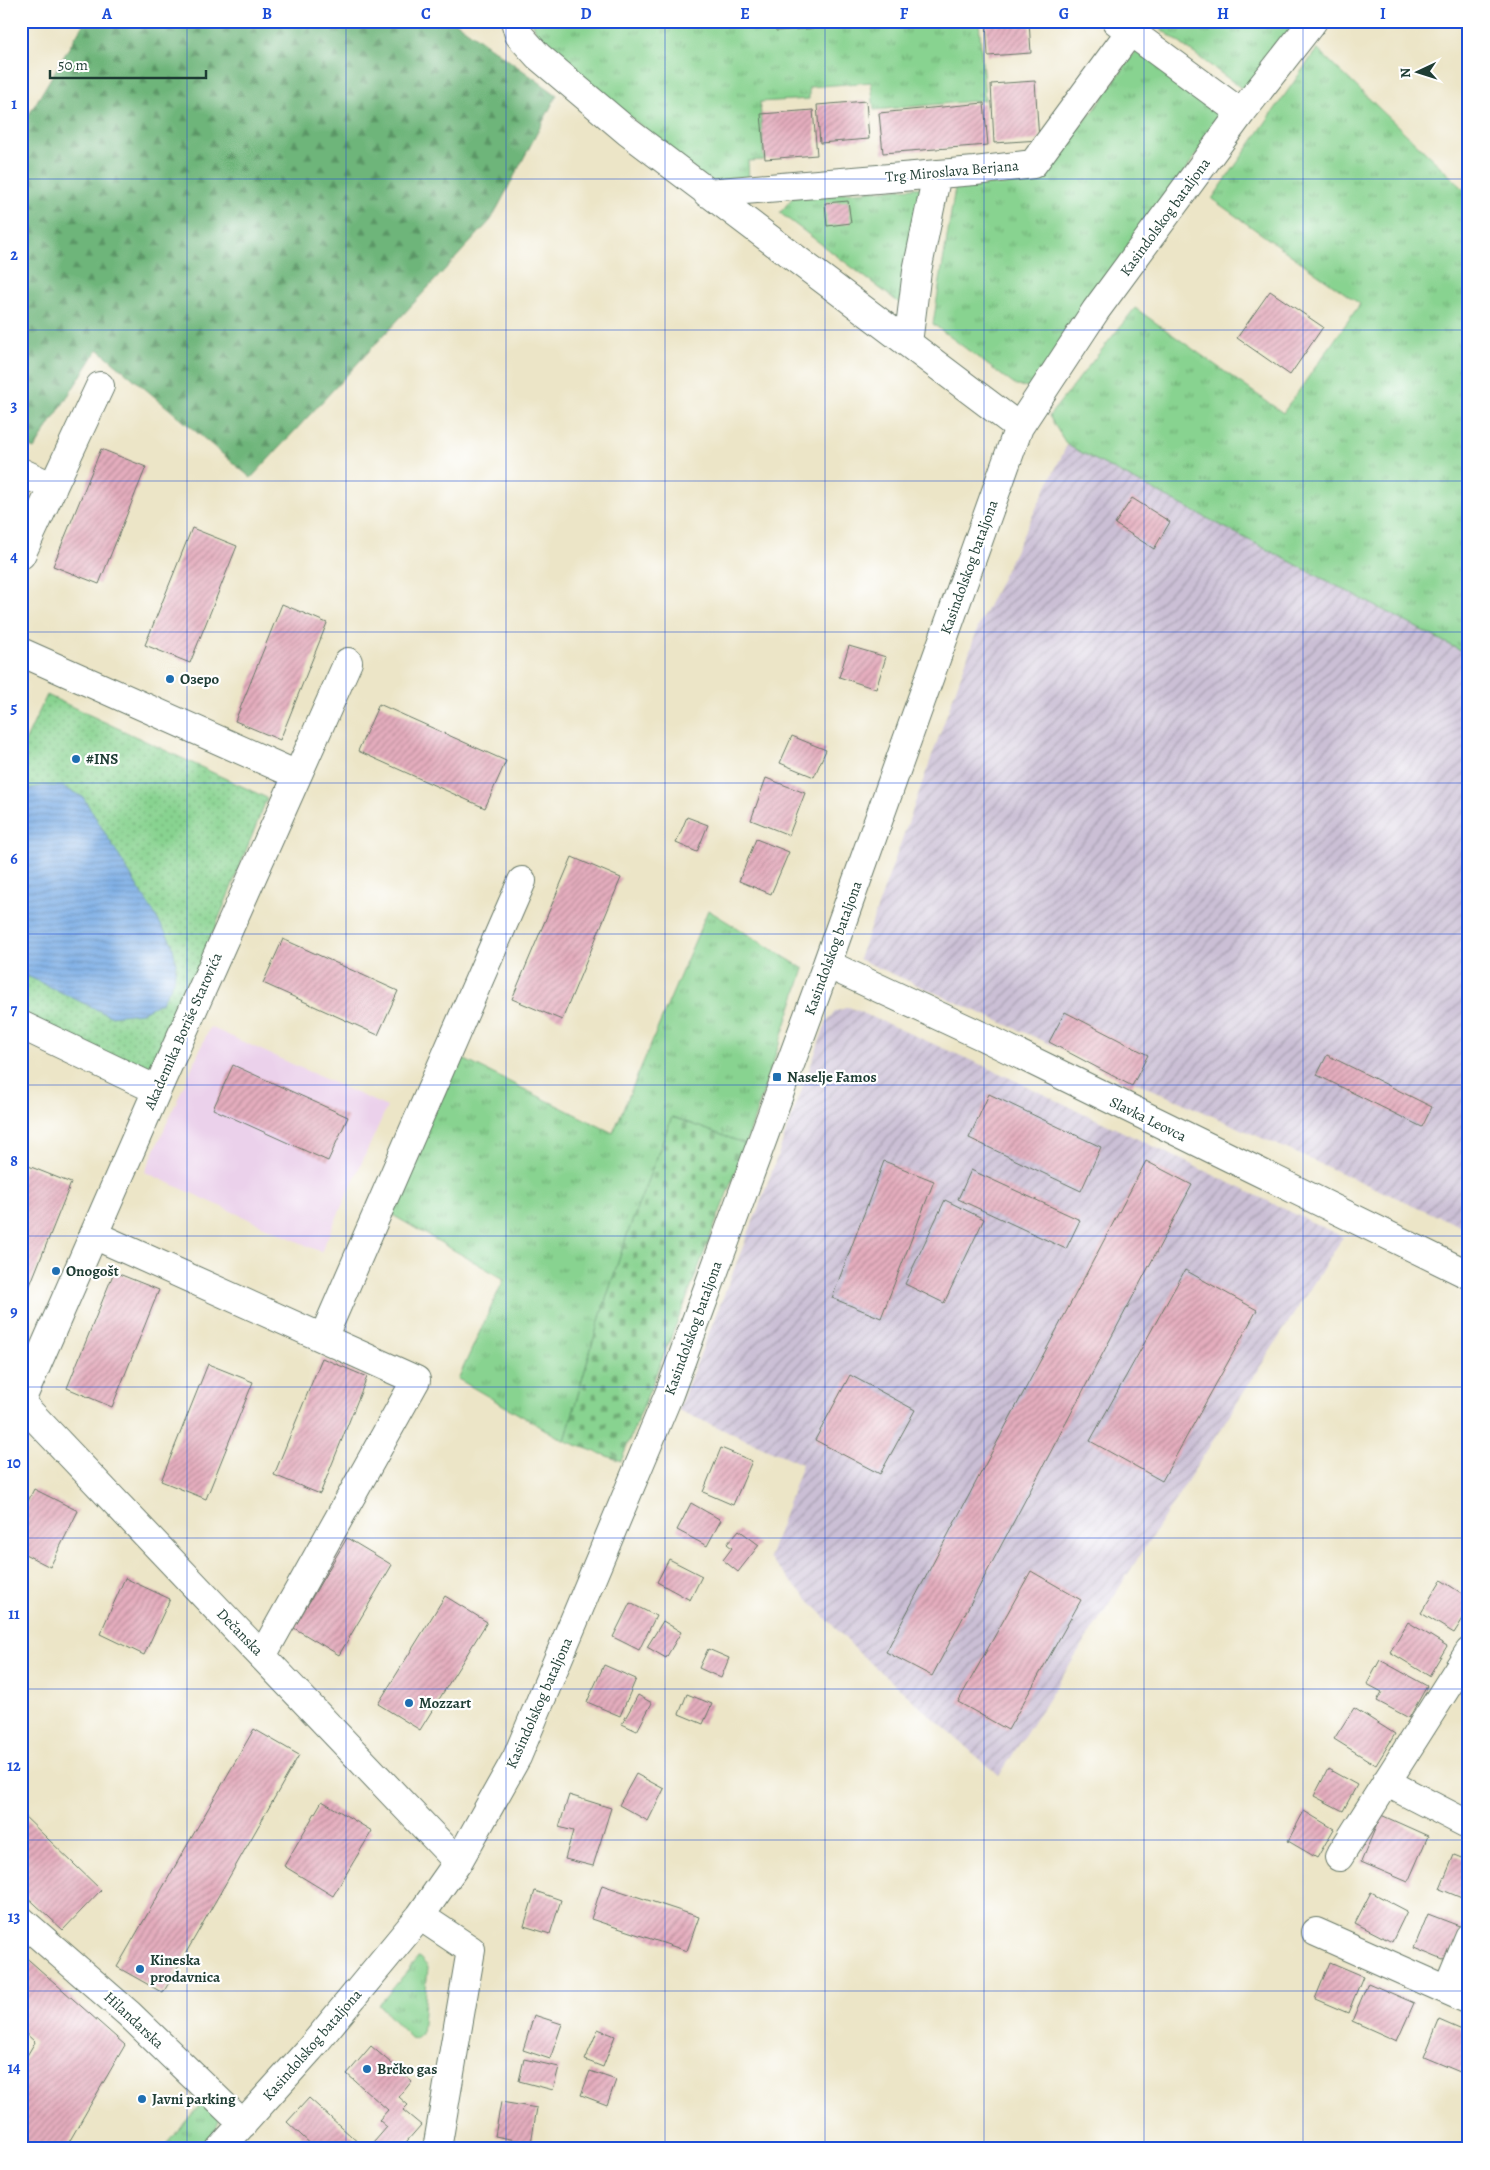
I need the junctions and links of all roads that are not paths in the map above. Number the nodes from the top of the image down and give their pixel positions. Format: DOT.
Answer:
graph roads {
  1 [pos="515,21"];
  2 [pos="1313,21"];
  3 [pos="1128,25"];
  4 [pos="1241,114"];
  5 [pos="937,174"];
  6 [pos="707,193"];
  7 [pos="908,343"];
  8 [pos="100,386"];
  9 [pos="1019,427"];
  10 [pos="21,472"];
  11 [pos="53,487"];
  12 [pos="21,555"];
  13 [pos="21,652"];
  14 [pos="348,662"];
  15 [pos="297,775"];
  16 [pos="522,881"];
  17 [pos="827,964"];
  18 [pos="21,1025"];
  19 [pos="157,1090"];
  20 [pos="94,1235"];
  21 [pos="1469,1275"];
  22 [pos="324,1338"];
  23 [pos="21,1402"];
  24 [pos="1469,1652"];
  25 [pos="262,1656"];
  26 [pos="1386,1782"];
  27 [pos="1469,1824"];
  28 [pos="1339,1857"];
  29 [pos="458,1862"];
  30 [pos="420,1916"];
  31 [pos="21,1920"];
  32 [pos="1316,1932"];
  33 [pos="1469,1937"];
  34 [pos="1458,1995"];
  35 [pos="243,2124"];
  36 [pos="220,2149"];
  37 [pos="437,2149"];
  1 -- 6 [label="street"];
  2 -- 4 [label="street, Kasindolskog bataljona"];
  3 -- 4 [label="street, Trg Miroslava Berjana"];
  3 -- 5 [label="street, Trg Miroslava Berjana"];
  4 -- 9 [label="street, Kasindolskog bataljona"];
  5 -- 6 [label="street, Trg Miroslava Berjana"];
  5 -- 7 [label="street"];
  6 -- 7 [label="street"];
  7 -- 9 [label="street"];
  8 -- 11 [label="street"];
  9 -- 17 [label="street, Kasindolskog bataljona"];
  10 -- 11 [label="street"];
  11 -- 12 [label="street"];
  13 -- 15 [label="street"];
  14 -- 15 [label="street, Akademika Boriše Starovića"];
  15 -- 19 [label="street, Akademika Boriše Starovića"];
  16 -- 22 [label="street"];
  17 -- 21 [label="street, Slavka Leovca"];
  17 -- 29 [label="street, Kasindolskog bataljona"];
  18 -- 19 [label="street"];
  19 -- 20 [label="street, Akademika Boriše Starovića"];
  20 -- 22 [label="street"];
  20 -- 23 [label="street, Akademika Boriše Starovića"];
  22 -- 25 [label="street"];
  23 -- 25 [label="street, Dečanska"];
  24 -- 26 [label="street"];
  25 -- 29 [label="street, Dečanska"];
  26 -- 27 [label="street"];
  26 -- 28 [label="street"];
  29 -- 30 [label="street, Kasindolskog bataljona"];
  30 -- 35 [label="street, Kasindolskog bataljona"];
  30 -- 37 [label="street"];
  31 -- 35 [label="street, Hilandarska"];
  32 -- 34 [label="street"];
  33 -- 34 [label="street"];
  35 -- 36 [label="street, Kasindolskog bataljona"];
}
